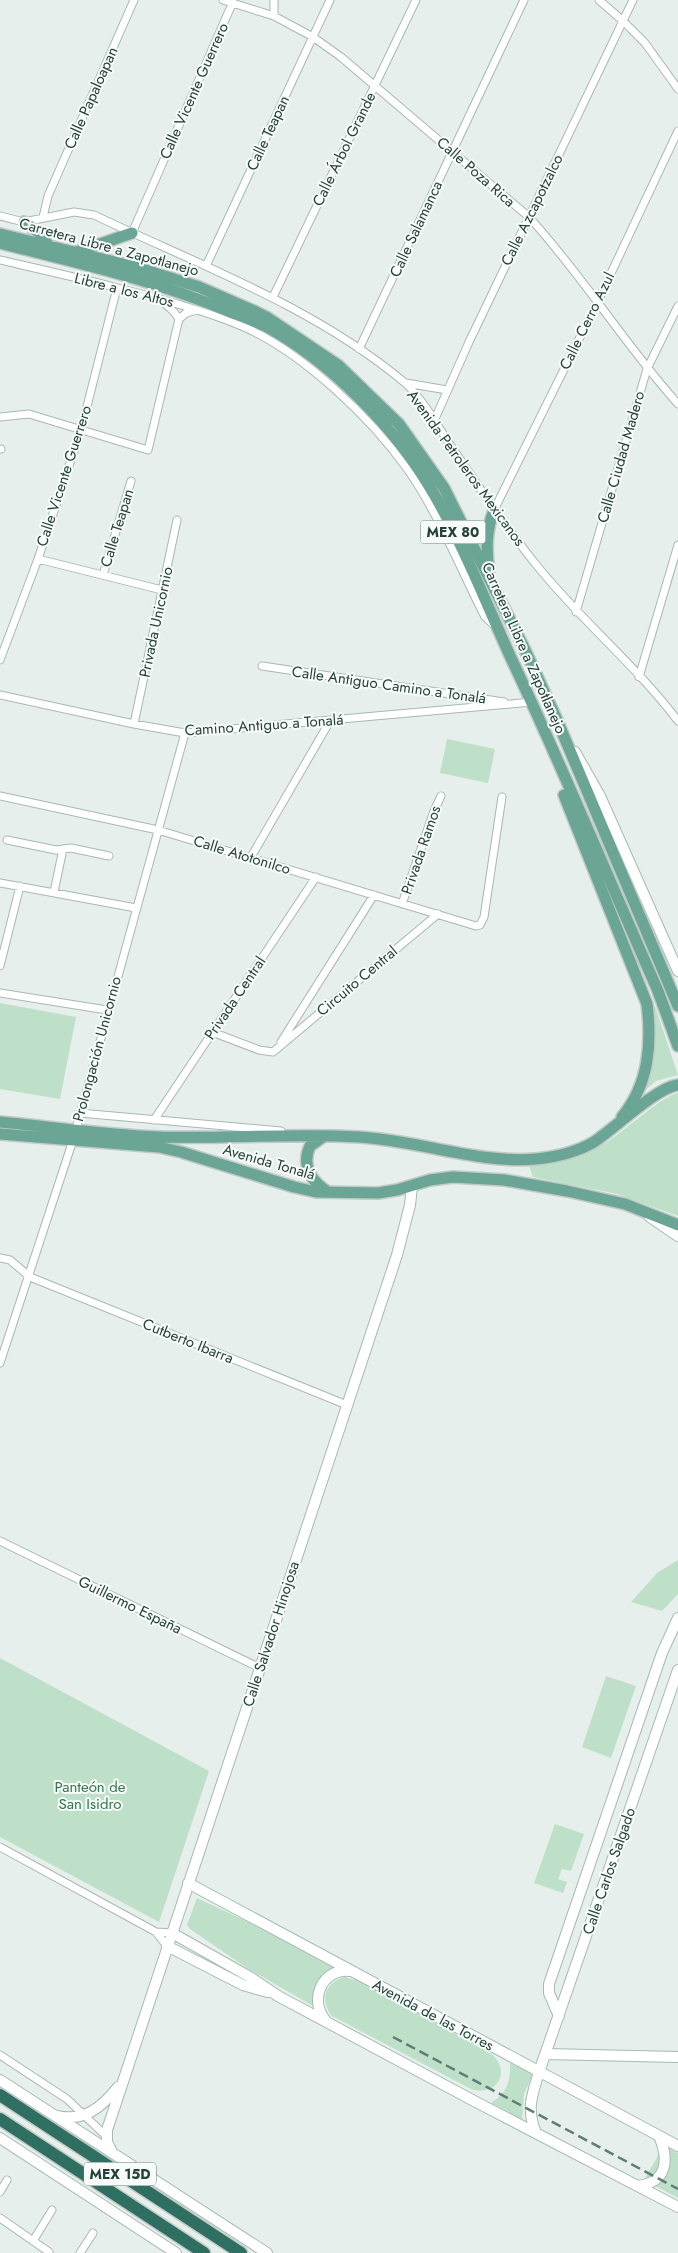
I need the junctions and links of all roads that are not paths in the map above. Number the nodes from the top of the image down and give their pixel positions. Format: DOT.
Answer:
graph roads {
  1 [pos="134,0"];
  2 [pos="223,0"];
  3 [pos="274,0"];
  4 [pos="330,0"];
  5 [pos="416,0"];
  6 [pos="524,0"];
  7 [pos="599,0"];
  8 [pos="632,0"];
  9 [pos="232,4"];
  10 [pos="274,16"];
  11 [pos="623,21"];
  12 [pos="313,36"];
  13 [pos="374,86"];
  14 [pos="678,89"];
  15 [pos="678,131"];
  16 [pos="452,151"];
  17 [pos="0,216"];
  18 [pos="43,217"];
  19 [pos="529,217"];
  20 [pos="24,222"];
  21 [pos="132,233"];
  22 [pos="0,234"];
  23 [pos="0,244"];
  24 [pos="48,245"];
  25 [pos="73,257"];
  26 [pos="0,260"];
  27 [pos="206,266"];
  28 [pos="64,274"];
  29 [pos="116,288"];
  30 [pos="273,297"];
  31 [pos="159,298"];
  32 [pos="597,303"];
  33 [pos="678,306"];
  34 [pos="197,310"];
  35 [pos="179,319"];
  36 [pos="247,324"];
  37 [pos="359,349"];
  38 [pos="647,369"];
  39 [pos="404,382"];
  40 [pos="447,390"];
  41 [pos="678,404"];
  42 [pos="0,417"];
  43 [pos="434,421"];
  44 [pos="81,430"];
  45 [pos="132,481"];
  46 [pos="494,510"];
  47 [pos="177,520"];
  48 [pos="678,545"];
  49 [pos="38,559"];
  50 [pos="103,575"];
  51 [pos="490,580"];
  52 [pos="162,590"];
  53 [pos="576,612"];
  54 [pos="0,660"];
  55 [pos="262,666"];
  56 [pos="639,677"];
  57 [pos="0,695"];
  58 [pos="515,703"];
  59 [pos="534,706"];
  60 [pos="557,720"];
  61 [pos="330,721"];
  62 [pos="678,721"];
  63 [pos="134,724"];
  64 [pos="185,733"];
  65 [pos="0,796"];
  66 [pos="440,796"];
  67 [pos="502,796"];
  68 [pos="158,830"];
  69 [pos="8,840"];
  70 [pos="63,849"];
  71 [pos="109,856"];
  72 [pos="251,857"];
  73 [pos="316,877"];
  74 [pos="0,883"];
  75 [pos="20,886"];
  76 [pos="54,892"];
  77 [pos="374,895"];
  78 [pos="402,904"];
  79 [pos="136,908"];
  80 [pos="438,914"];
  81 [pos="0,966"];
  82 [pos="678,971"];
  83 [pos="0,993"];
  84 [pos="678,1006"];
  85 [pos="107,1010"];
  86 [pos="212,1032"];
  87 [pos="678,1046"];
  88 [pos="276,1049"];
  89 [pos="675,1086"];
  90 [pos="80,1113"];
  91 [pos="154,1120"];
  92 [pos="0,1122"];
  93 [pos="613,1128"];
  94 [pos="0,1134"];
  95 [pos="74,1134"];
  96 [pos="311,1136"];
  97 [pos="324,1136"];
  98 [pos="412,1186"];
  99 [pos="330,1193"];
  100 [pos="645,1214"];
  101 [pos="678,1225"];
  102 [pos="678,1236"];
  103 [pos="0,1258"];
  104 [pos="30,1277"];
  105 [pos="0,1363"];
  106 [pos="347,1404"];
  107 [pos="0,1541"];
  108 [pos="678,1618"];
  109 [pos="260,1668"];
  110 [pos="678,1670"];
  111 [pos="0,1847"];
  112 [pos="188,1883"];
  113 [pos="156,1932"];
  114 [pos="172,1933"];
  115 [pos="166,1946"];
  116 [pos="356,1973"];
  117 [pos="278,1996"];
  118 [pos="559,2016"];
  119 [pos="329,2023"];
  120 [pos="546,2054"];
  121 [pos="0,2055"];
  122 [pos="678,2056"];
  123 [pos="539,2072"];
  124 [pos="0,2080"];
  125 [pos="123,2080"];
  126 [pos="0,2095"];
  127 [pos="53,2114"];
  128 [pos="85,2116"];
  129 [pos="0,2119"];
  130 [pos="536,2133"];
  131 [pos="106,2136"];
  132 [pos="659,2136"];
  133 [pos="0,2138"];
  134 [pos="678,2146"];
  135 [pos="112,2152"];
  136 [pos="7,2180"];
  137 [pos="638,2186"];
  138 [pos="0,2192"];
  139 [pos="678,2207"];
  140 [pos="52,2210"];
  141 [pos="0,2218"];
  142 [pos="93,2233"];
  143 [pos="33,2241"];
  144 [pos="49,2252"];
  145 [pos="80,2253"];
  146 [pos="176,2253"];
  147 [pos="204,2253"];
  148 [pos="241,2253"];
  149 [pos="267,2253"];
  1 -- 18 [label="street, Calle Papaloapan"];
  2 -- 9 [label="street, Calle Poza Rica"];
  3 -- 10 [label="street"];
  4 -- 12 [label="street, Calle Teapan"];
  5 -- 13 [label="street, Calle Árbol Grande"];
  6 -- 16 [label="street, Calle Salamanca"];
  7 -- 11 [label="street"];
  8 -- 11 [label="street, Calle Azcapotzalco"];
  9 -- 10 [label="street, Calle Poza Rica"];
  9 -- 21 [label="street, Calle Vicente Guerrero"];
  10 -- 12 [label="street, Calle Poza Rica"];
  11 -- 14 [label="street"];
  11 -- 19 [label="street, Calle Azcapotzalco"];
  12 -- 13 [label="street, Calle Poza Rica"];
  12 -- 27 [label="street, Calle Teapan"];
  13 -- 16 [label="street, Calle Poza Rica"];
  13 -- 30 [label="street, Calle Árbol Grande"];
  15 -- 32 [label="street, Calle Cerro Azul"];
  16 -- 19 [label="street, Calle Poza Rica"];
  16 -- 37 [label="street, Calle Salamanca"];
  17 -- 20 [label="street"];
  18 -- 20 [label="street"];
  18 -- 21 [label="street, Avenida Petroleros Mexicanos"];
  19 -- 32 [label="street, Calle Poza Rica"];
  19 -- 40 [label="street, Calle Azcapotzalco"];
  20 -- 24 [label="main road"];
  21 -- 25 [label="main road"];
  21 -- 27 [label="street, Avenida Petroleros Mexicanos"];
  22 -- 24 [label="main road, Carretera Libre a Zapotlanejo / MEX 80"];
  23 -- 25 [label="main road, Carretera Libre a Zapotlanejo / MEX 80"];
  24 -- 25 [label="main road, Carretera Libre a Zapotlanejo / MEX 80"];
  25 -- 28 [label="street"];
  25 -- 36 [label="main road, Carretera Libre a Zapotlanejo / MEX 80"];
  25 -- 51 [label="main road, Carretera Libre a Zapotlanejo / MEX 80"];
  26 -- 28 [label="street, Libre a los Altos"];
  27 -- 30 [label="street, Avenida Petroleros Mexicanos"];
  28 -- 29 [label="street, Libre a los Altos"];
  29 -- 31 [label="street, Libre a los Altos"];
  29 -- 44 [label="street, Calle Vicente Guerrero"];
  30 -- 37 [label="street, Avenida Petroleros Mexicanos"];
  31 -- 34 [label="street, Libre a los Altos"];
  31 -- 35 [label="street"];
  32 -- 38 [label="street, Calle Poza Rica"];
  32 -- 46 [label="street, Calle Cerro Azul"];
  33 -- 38 [label="street, Calle Ciudad Madero"];
  34 -- 35 [label="street"];
  34 -- 36 [label="street, Libre a los Altos"];
  35 -- 44 [label="street"];
  36 -- 59 [label="main road, Carretera Libre a Zapotlanejo / MEX 80"];
  37 -- 39 [label="street, Avenida Petroleros Mexicanos"];
  38 -- 41 [label="street, Calle Poza Rica"];
  38 -- 53 [label="street, Calle Ciudad Madero"];
  39 -- 40 [label="street"];
  39 -- 43 [label="street, Avenida Petroleros Mexicanos"];
  40 -- 43 [label="street, Calle Azcapotzalco"];
  42 -- 44 [label="street"];
  43 -- 46 [label="street, Avenida Petroleros Mexicanos"];
  44 -- 49 [label="street, Calle Vicente Guerrero"];
  45 -- 50 [label="street, Calle Teapan"];
  46 -- 51 [label="main road"];
  46 -- 53 [label="street, Avenida Petroleros Mexicanos"];
  47 -- 52 [label="street, Privada Unicornio"];
  48 -- 56 [label="street"];
  49 -- 50 [label="street"];
  49 -- 54 [label="street, Calle Vicente Guerrero"];
  50 -- 52 [label="street"];
  51 -- 60 [label="main road, Carretera Libre a Zapotlanejo / MEX 80"];
  52 -- 63 [label="street, Privada Unicornio"];
  53 -- 56 [label="street, Avenida Petroleros Mexicanos"];
  55 -- 58 [label="street, Calle Antiguo Camino a Tonalá"];
  56 -- 62 [label="street, Avenida Petroleros Mexicanos"];
  57 -- 63 [label="street, Camino Antiguo a Tonalá"];
  58 -- 59 [label="street, Camino Antiguo a Tonalá"];
  58 -- 61 [label="street, Camino Antiguo a Tonalá"];
  59 -- 87 [label="main road, Carretera Libre a Zapotlanejo / MEX 80"];
  59 -- 93 [label="main road"];
  60 -- 82 [label="street, Carretera Libre a Zapotlanejo"];
  60 -- 84 [label="main road, Carretera Libre a Zapotlanejo / MEX 80"];
  61 -- 64 [label="street, Camino Antiguo a Tonalá"];
  61 -- 72 [label="street"];
  63 -- 64 [label="street, Camino Antiguo a Tonalá"];
  64 -- 68 [label="street, Prolongación Unicornio"];
  65 -- 68 [label="street, Calle Atotonilco"];
  66 -- 78 [label="street, Privada Ramos"];
  67 -- 80 [label="street, Calle Atotonilco"];
  68 -- 72 [label="street, Calle Atotonilco"];
  68 -- 79 [label="street, Prolongación Unicornio"];
  69 -- 70 [label="street"];
  70 -- 71 [label="street"];
  70 -- 76 [label="street"];
  72 -- 73 [label="street, Calle Atotonilco"];
  73 -- 77 [label="street, Calle Atotonilco"];
  73 -- 86 [label="street, Privada Central"];
  74 -- 75 [label="street"];
  75 -- 76 [label="street"];
  75 -- 81 [label="street"];
  76 -- 79 [label="street"];
  77 -- 78 [label="street, Calle Atotonilco"];
  77 -- 88 [label="street, Circuito Central"];
  78 -- 80 [label="street, Calle Atotonilco"];
  79 -- 85 [label="street, Prolongación Unicornio"];
  80 -- 88 [label="street, Circuito Central"];
  83 -- 85 [label="street"];
  85 -- 90 [label="street, Prolongación Unicornio"];
  86 -- 88 [label="street"];
  86 -- 91 [label="street, Privada Central"];
  89 -- 93 [label="main road, Avenida Tonalá"];
  90 -- 91 [label="street"];
  90 -- 95 [label="street, Prolongación Unicornio"];
  91 -- 96 [label="street"];
  92 -- 95 [label="main road, Avenida Tonalá"];
  93 -- 97 [label="main road, Avenida Tonalá"];
  94 -- 95 [label="main road, Avenida Tonalá"];
  95 -- 96 [label="main road, Avenida Tonalá"];
  95 -- 99 [label="main road, Avenida Tonalá"];
  95 -- 104 [label="street, Prolongación Unicornio"];
  96 -- 97 [label="main road, Avenida Tonalá"];
  97 -- 99 [label="main road"];
  98 -- 99 [label="main road, Avenida Tonalá"];
  98 -- 100 [label="main road, Avenida Tonalá"];
  98 -- 106 [label="street, Calle Salvador Hinojosa"];
  100 -- 101 [label="main road, Avenida Tonalá"];
  100 -- 102 [label="street"];
  103 -- 104 [label="street, Cutberto Ibarra"];
  104 -- 105 [label="street, Prolongación Unicornio"];
  104 -- 106 [label="street, Cutberto Ibarra"];
  106 -- 109 [label="street, Calle Salvador Hinojosa"];
  107 -- 109 [label="street, Guillermo España"];
  108 -- 118 [label="street"];
  109 -- 112 [label="street, Calle Salvador Hinojosa"];
  110 -- 118 [label="street, Calle Carlos Salgado"];
  111 -- 113 [label="street"];
  112 -- 114 [label="street, Calle Salvador Hinojosa"];
  112 -- 116 [label="street, Avenida de las Torres"];
  113 -- 114 [label="street"];
  113 -- 115 [label="street"];
  114 -- 115 [label="street, Calle Salvador Hinojosa"];
  114 -- 117 [label="street"];
  115 -- 117 [label="street"];
  115 -- 125 [label="street, Calle Salvador Hinojosa"];
  116 -- 119 [label="street"];
  116 -- 123 [label="street, Avenida de las Torres"];
  117 -- 119 [label="street"];
  118 -- 120 [label="street, Calle Carlos Salgado"];
  119 -- 130 [label="street"];
  120 -- 122 [label="street"];
  120 -- 123 [label="street, Calle Carlos Salgado"];
  121 -- 128 [label="street"];
  123 -- 130 [label="street, Calle Carlos Salgado"];
  123 -- 132 [label="street, Avenida de las Torres"];
  124 -- 127 [label="street"];
  125 -- 128 [label="street, Calle Salvador Hinojosa"];
  125 -- 131 [label="street, Calle Salvador Hinojosa"];
  126 -- 148 [label="highway, MEX 15D"];
  127 -- 128 [label="street"];
  127 -- 135 [label="street"];
  128 -- 131 [label="street"];
  129 -- 147 [label="highway, MEX 15D"];
  130 -- 137 [label="street"];
  131 -- 135 [label="street"];
  132 -- 134 [label="street, Avenida de las Torres"];
  132 -- 137 [label="street"];
  133 -- 146 [label="street"];
  135 -- 149 [label="street"];
  136 -- 138 [label="street"];
  137 -- 139 [label="street"];
  140 -- 143 [label="street"];
  141 -- 143 [label="street"];
  142 -- 145 [label="street"];
  143 -- 144 [label="street"];
}
